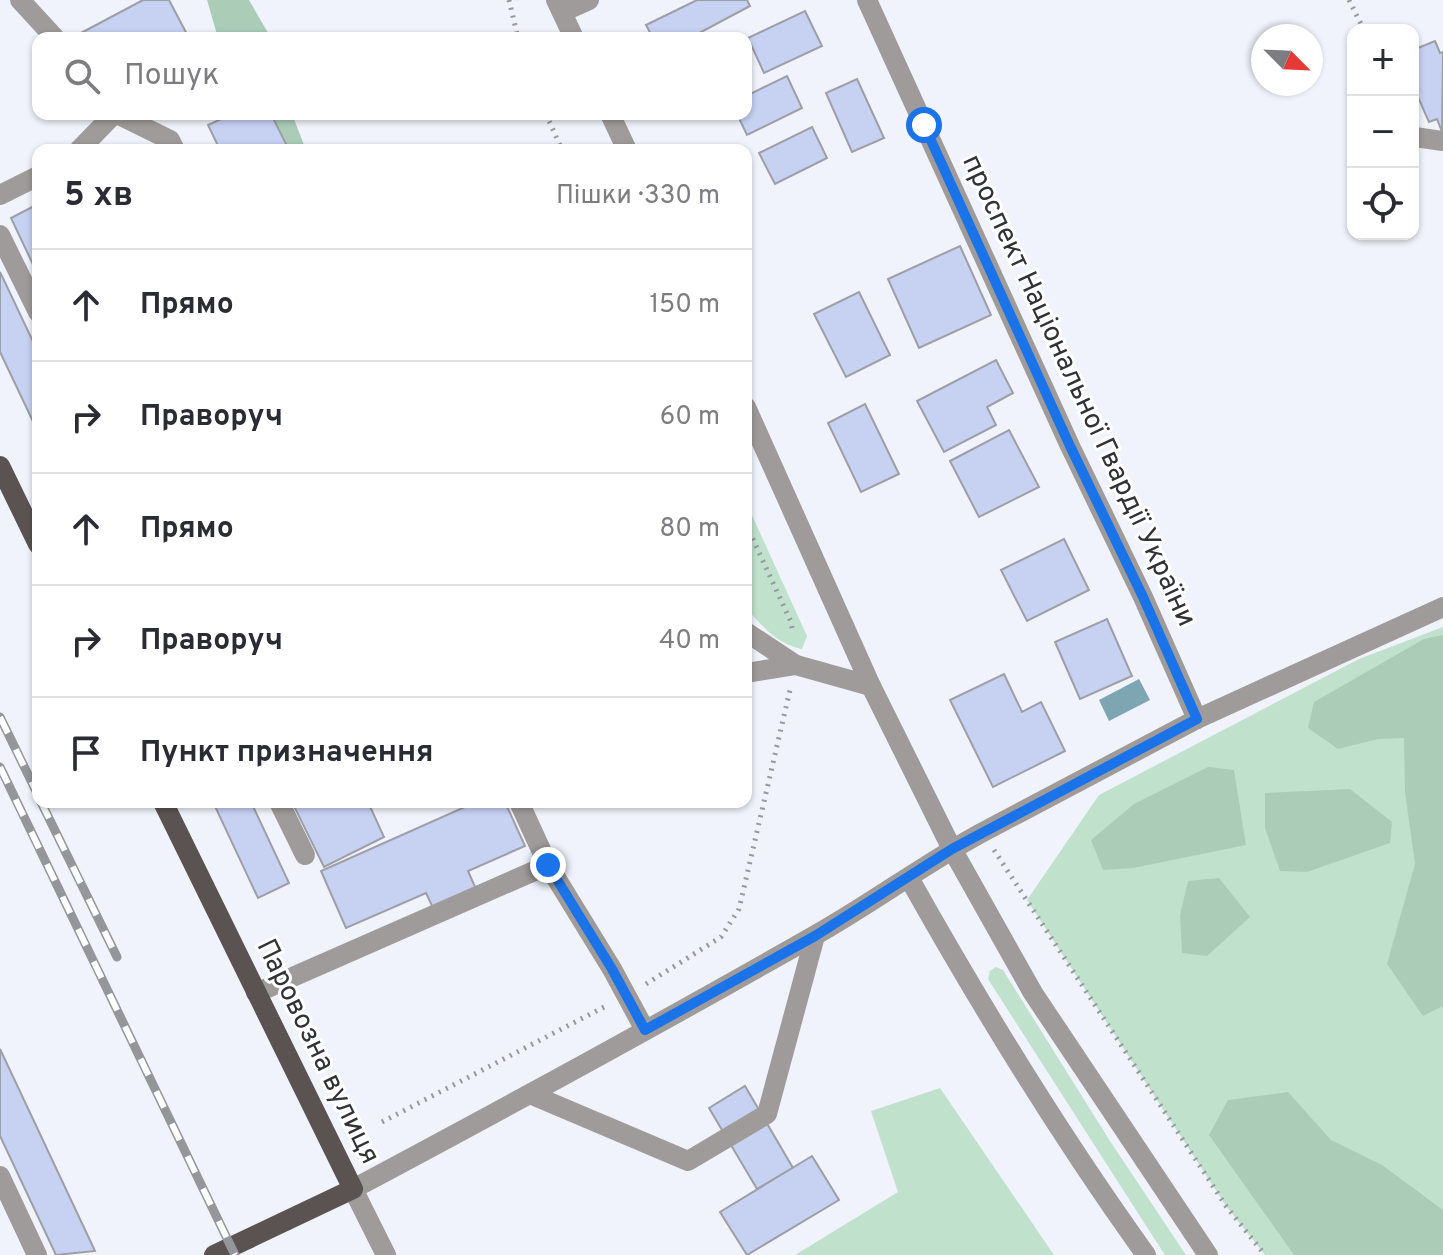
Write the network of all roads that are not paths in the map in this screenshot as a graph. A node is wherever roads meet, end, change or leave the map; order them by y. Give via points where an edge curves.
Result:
1 (20, 0) edge
2 (589, 0) edge
3 (867, 0) edge
4 (559, 6) edge
5 (49, 32) edge
6 (571, 32) edge
7 (109, 120) edge
8 (128, 120) edge
9 (613, 120) edge
10 (1419, 138) edge
11 (1443, 141) edge
12 (85, 144) edge
13 (172, 144) edge
14 (624, 144) edge
15 (32, 179) edge
16 (0, 195) edge
17 (0, 235) edge
18 (32, 300) edge
19 (752, 420) edge
20 (0, 466) edge
21 (32, 532) edge
22 (1443, 607) edge
23 (752, 636) edge
24 (796, 665) junction
25 (752, 672) edge
26 (871, 686) junction
27 (1197, 719) junction
28 (166, 808) edge
29 (282, 808) edge
30 (522, 808) edge
31 (952, 849) junction
32 (305, 855) dead end
33 (548, 865) junction
34 (909, 878) junction
35 (815, 936) junction
36 (256, 993) junction
37 (645, 1030) junction
38 (530, 1094) junction
39 (0, 1176) edge
40 (353, 1189) junction
41 (37, 1255) edge
42 (214, 1255) edge
43 (386, 1255) edge
44 (1146, 1255) edge
45 (1208, 1255) edge

1 - 5 street
2 - 4 street
3 - 27 street, проспект Національної Гвардії України
4 - 6 street
7 - 12 street
8 - 13 street
9 - 14 street
10 - 11 street
15 - 16 street
17 - 18 street
19 - 26 street
20 - 21 main road
22 - 27 street
23 - 24 street
24 - 25 street
24 - 26 street
26 - 31 street
27 - 31 street
28 - 36 main road, Паровозна вулиця
29 - 32 street
30 - 33 street
31 - 34 street
31 - 45 street via 1033,993
33 - 36 street
33 - 37 street
34 - 35 street
34 - 44 street via 989,1018
35 - 37 street
35 - 38 street via 767,1114 688,1161
36 - 40 main road, Паровозна вулиця
37 - 38 street
38 - 40 street
39 - 41 street
40 - 42 main road, Паровозна вулиця
40 - 43 street

